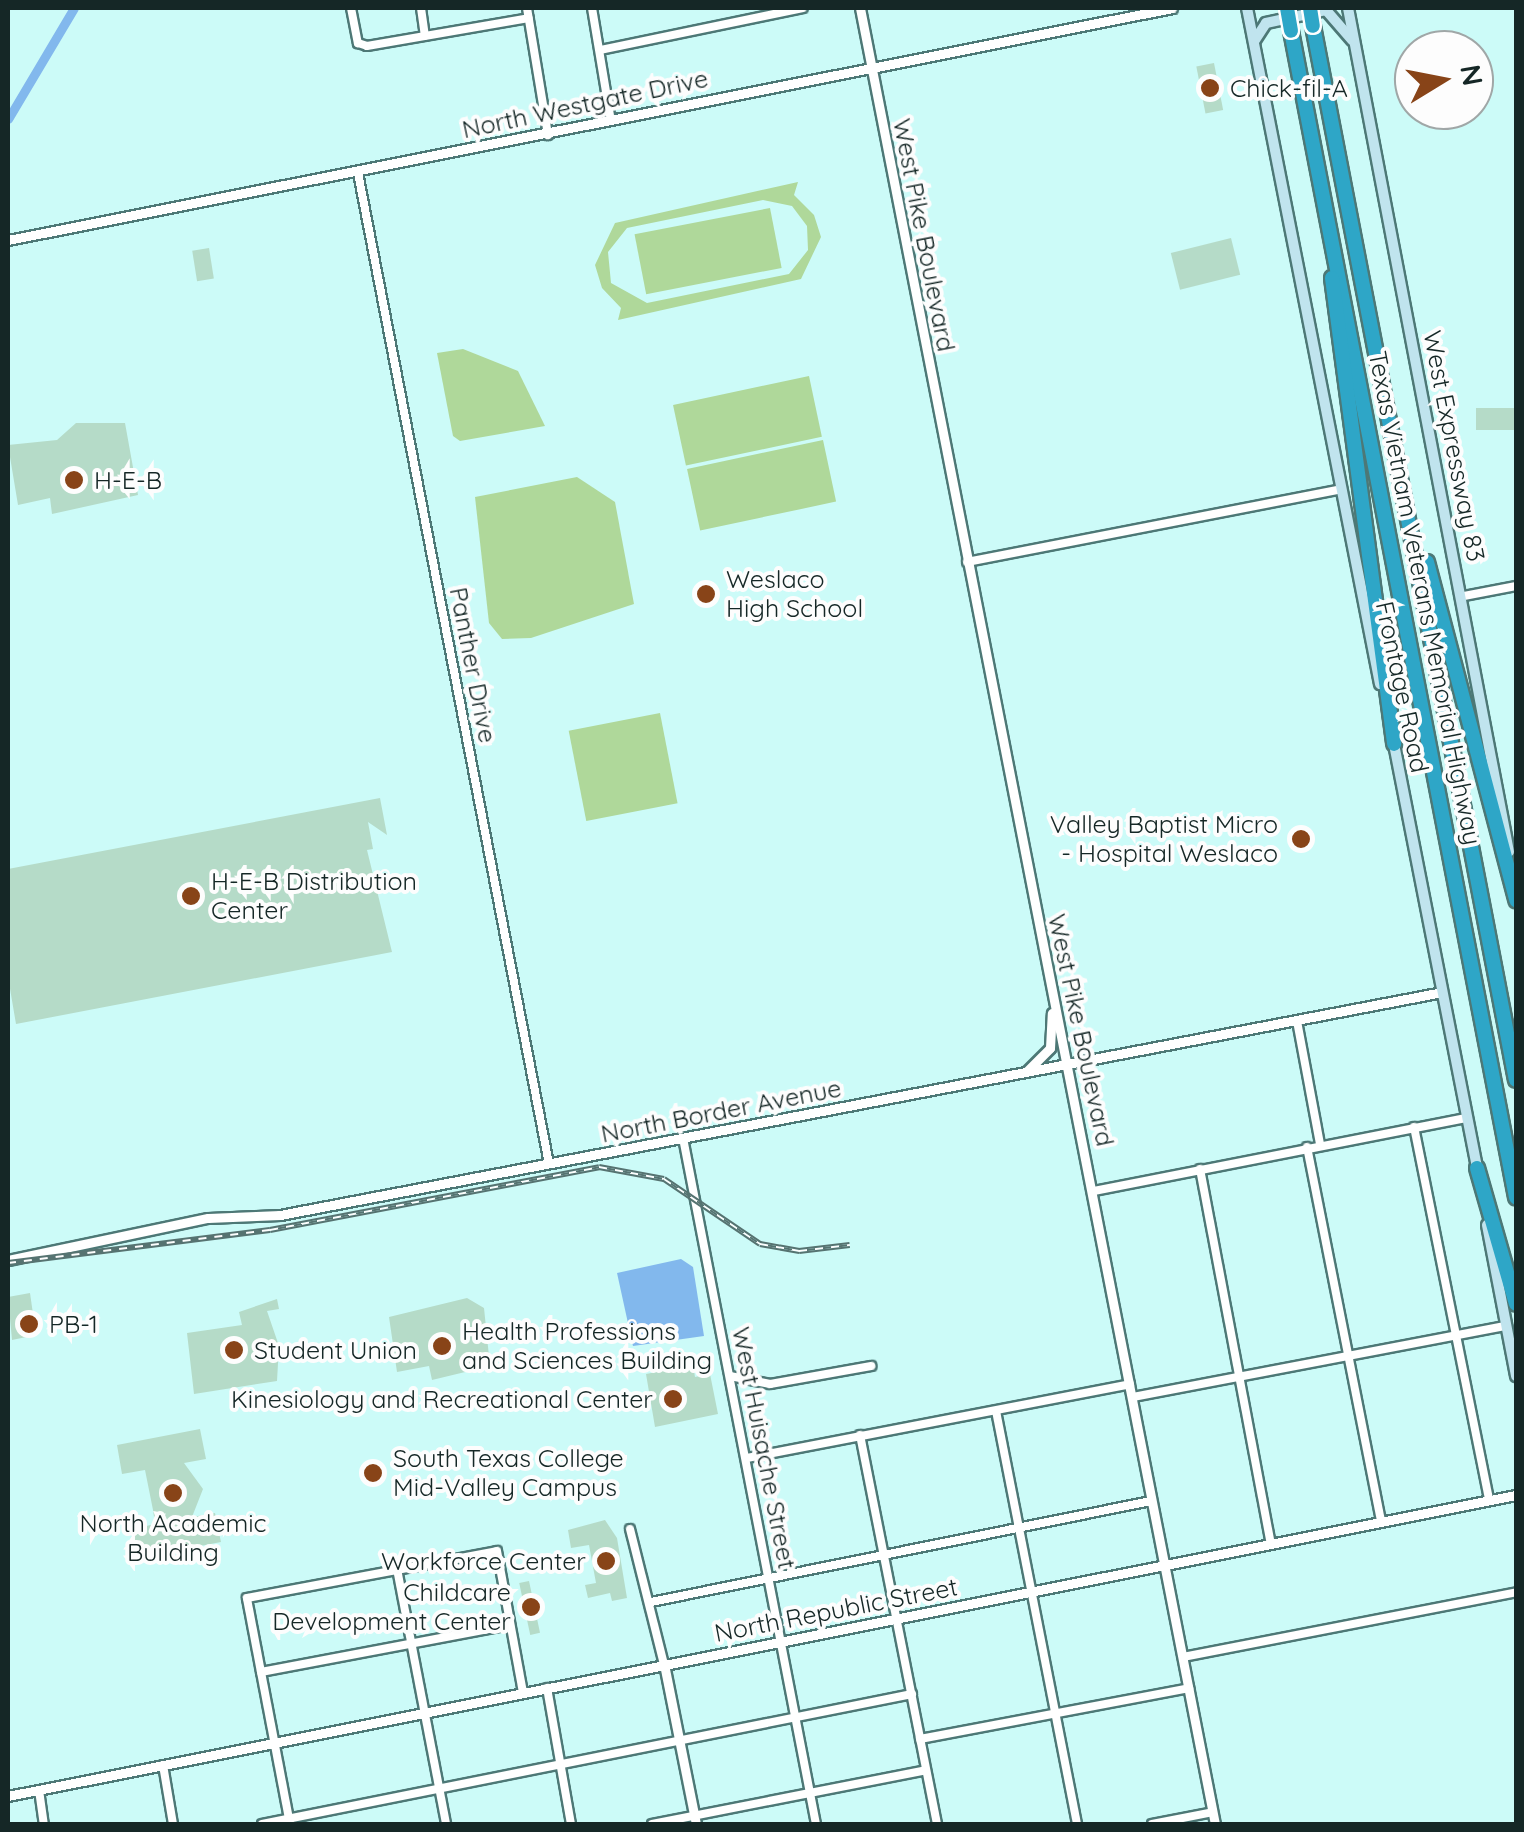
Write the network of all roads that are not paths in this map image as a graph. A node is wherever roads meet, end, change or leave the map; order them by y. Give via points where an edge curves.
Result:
1 (351, 8) edge
2 (420, 8) edge
3 (527, 8) edge
4 (592, 8) edge
5 (803, 8) edge
6 (860, 8) edge
7 (1172, 8) edge
8 (1247, 8) edge
9 (1287, 8) edge
10 (1310, 8) edge
11 (1348, 8) edge
12 (529, 18) junction
13 (426, 36) junction
14 (1355, 45) junction
15 (1255, 49) junction
16 (600, 50) junction
17 (871, 67) junction
18 (610, 116) junction
19 (548, 135) junction
20 (1313, 149) junction
21 (358, 173) junction
22 (8, 240) edge
23 (1398, 452) junction
24 (1341, 489) junction
25 (967, 562) junction
26 (1516, 586) edge
27 (1464, 596) junction
28 (1394, 744) junction
29 (1516, 896) edge
30 (1442, 992) junction
31 (1052, 998) junction
32 (1297, 1021) junction
33 (1068, 1064) junction
34 (1024, 1074) junction
35 (1516, 1080) edge
36 (1466, 1118) junction
37 (1414, 1127) junction
38 (683, 1138) junction
39 (1320, 1144) junction
40 (1307, 1147) junction
41 (549, 1164) junction
42 (1477, 1168) junction
43 (1200, 1169) junction
44 (1094, 1191) junction
45 (1516, 1198) edge
46 (8, 1260) edge
47 (1516, 1304) edge
48 (1506, 1326) junction
49 (1460, 1334) junction
50 (1347, 1354) junction
51 (871, 1366) dead end
52 (730, 1376) junction
53 (1240, 1376) junction
54 (1516, 1376) edge
55 (1130, 1384) junction
56 (1133, 1397) junction
57 (996, 1410) junction
58 (860, 1435) junction
59 (747, 1458) junction
60 (1516, 1495) edge
61 (1489, 1500) junction
62 (1151, 1501) junction
63 (1381, 1521) junction
64 (630, 1528) dead end
65 (1018, 1529) junction
66 (1271, 1544) junction
67 (886, 1553) junction
68 (1164, 1566) junction
69 (396, 1569) junction
70 (768, 1576) junction
71 (1516, 1592) edge
72 (1031, 1593) junction
73 (651, 1602) junction
74 (896, 1619) junction
75 (510, 1625) junction
76 (780, 1641) junction
77 (410, 1642) junction
78 (1183, 1657) junction
79 (664, 1664) junction
80 (261, 1672) junction
81 (547, 1688) junction
82 (1189, 1688) junction
83 (522, 1693) junction
84 (912, 1694) junction
85 (1055, 1714) junction
86 (424, 1715) junction
87 (794, 1718) junction
88 (920, 1739) junction
89 (679, 1742) junction
90 (274, 1743) junction
91 (163, 1765) junction
92 (560, 1767) junction
93 (926, 1770) junction
94 (39, 1790) junction
95 (438, 1791) junction
96 (809, 1793) junction
97 (8, 1796) edge
98 (1213, 1812) junction
99 (695, 1820) edge
100 (290, 1822) edge
101 (44, 1824) edge
102 (173, 1824) edge
103 (262, 1824) edge
104 (446, 1824) edge
105 (571, 1824) edge
106 (652, 1824) edge
107 (816, 1824) edge
108 (937, 1824) edge
109 (1076, 1824) edge
110 (1152, 1824) edge
111 (1214, 1824) edge

1 - 13 street via 358,43
2 - 13 street
3 - 12 street
4 - 16 street
5 - 16 street
6 - 17 street, West Pike Boulevard
7 - 17 street, North Westgate Drive
8 - 15 main road, Frontage Road
9 - 20 highway, Texas Vietnam Veterans Memorial Highway, bridge
10 - 23 highway, Texas Vietnam Veterans Memorial Highway, bridge
11 - 14 main road, West Expressway 83
12 - 13 street
12 - 19 street
14 - 15 main road via 1338,17 1318,10 1266,23
14 - 27 main road, West Expressway 83
15 - 24 main road, Frontage Road
16 - 18 street
17 - 18 street, North Westgate Drive
17 - 25 street, West Pike Boulevard
18 - 19 street, North Westgate Drive
19 - 21 street, North Westgate Drive
20 - 28 highway
20 - 45 highway, Texas Vietnam Veterans Memorial Highway
21 - 22 street, North Westgate Drive
21 - 41 street, Panther Drive
23 - 29 highway
23 - 35 highway, Texas Vietnam Veterans Memorial Highway
24 - 25 street
24 - 28 main road, Frontage Road
25 - 31 street, West Pike Boulevard
26 - 27 street
27 - 29 main road, West Expressway 83
28 - 30 main road, Frontage Road
30 - 32 street, North Border Avenue
30 - 36 main road, Frontage Road
31 - 33 street, West Pike Boulevard
31 - 34 street via 1050,1048
32 - 33 street, North Border Avenue
32 - 39 street
33 - 34 street, North Border Avenue
33 - 44 street, West Pike Boulevard
34 - 38 street, North Border Avenue
36 - 37 street
36 - 42 main road, Frontage Road
37 - 39 street
37 - 49 street
38 - 41 street, North Border Avenue
38 - 52 street, West Huisache Street
39 - 40 street
40 - 43 street
40 - 50 street
41 - 46 street, North Border Avenue via 280,1216 208,1218
42 - 47 highway
42 - 48 main road, Frontage Road
43 - 44 street
43 - 53 street
44 - 55 street, West Pike Boulevard
48 - 49 street
48 - 54 main road, Frontage Road
49 - 50 street
49 - 61 street
50 - 53 street
50 - 63 street
51 - 52 street via 770,1384
52 - 59 street, West Huisache Street
53 - 56 street
53 - 66 street
55 - 56 street, West Pike Boulevard
55 - 57 street
56 - 62 street, West Pike Boulevard
57 - 58 street
57 - 65 street
58 - 59 street
58 - 67 street
59 - 70 street, West Huisache Street
60 - 61 street, North Republic Street
61 - 63 street, North Republic Street
62 - 65 street
62 - 68 street, West Pike Boulevard
63 - 66 street, North Republic Street
64 - 73 street
65 - 67 street
65 - 72 street
66 - 68 street, North Republic Street
67 - 70 street
67 - 74 street
68 - 72 street, North Republic Street
68 - 78 street, West Pike Boulevard
69 - 75 street via 497,1551
69 - 77 street
69 - 80 street via 246,1598
70 - 73 street
70 - 76 street, West Huisache Street
71 - 78 street
72 - 74 street, North Republic Street
72 - 85 street
73 - 79 street
74 - 76 street, North Republic Street
74 - 84 street
75 - 77 street
75 - 83 street
76 - 79 street, North Republic Street
76 - 87 street, West Huisache Street
77 - 80 street
77 - 86 street
78 - 82 street, West Pike Boulevard
79 - 81 street, North Republic Street
79 - 89 street
80 - 90 street
81 - 83 street, North Republic Street
81 - 92 street
82 - 85 street
82 - 98 street, West Pike Boulevard
83 - 86 street, North Republic Street
84 - 87 street
84 - 88 street
85 - 88 street
85 - 109 street
86 - 90 street, North Republic Street
86 - 95 street
87 - 89 street
87 - 96 street, West Huisache Street
88 - 93 street
89 - 92 street
89 - 99 street
90 - 91 street, North Republic Street
90 - 100 street
91 - 94 street, North Republic Street
91 - 102 street
92 - 95 street
92 - 105 street
93 - 96 street
93 - 108 street
94 - 97 street, North Republic Street
94 - 101 street
95 - 100 street
95 - 104 street
96 - 99 street
96 - 107 street, West Huisache Street
98 - 110 street
98 - 111 street, West Pike Boulevard
99 - 106 street
100 - 103 street

